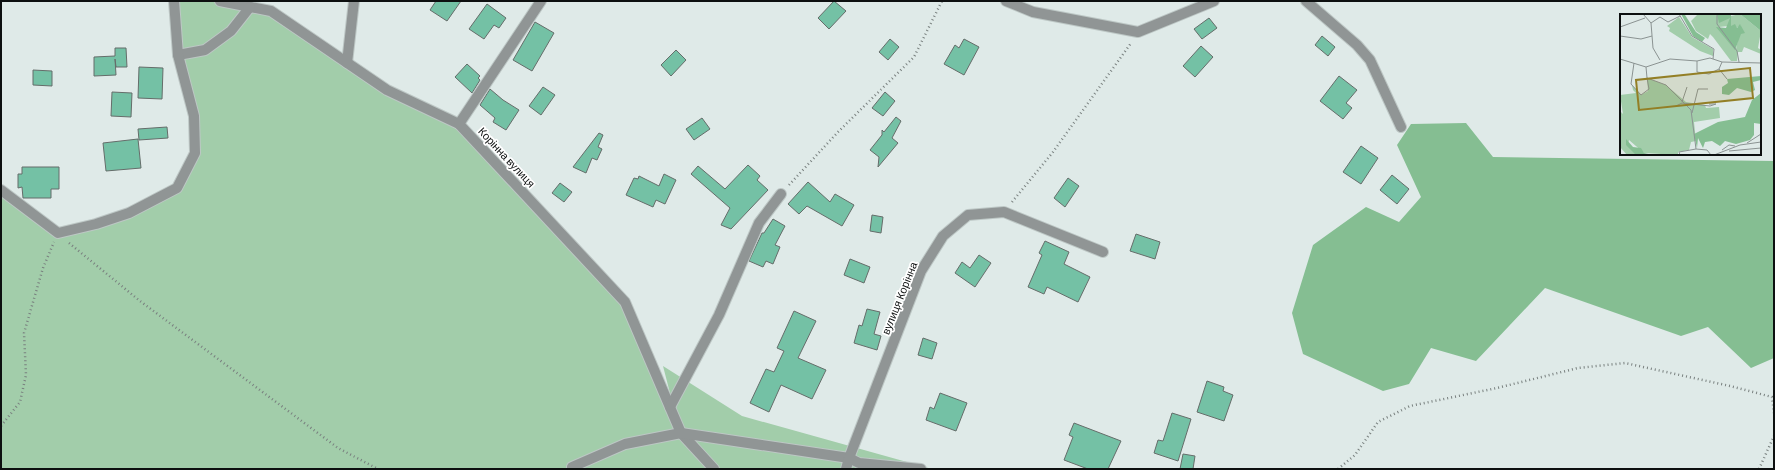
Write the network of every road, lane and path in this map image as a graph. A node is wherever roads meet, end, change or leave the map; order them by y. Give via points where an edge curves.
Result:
1 (174, 1) edge
2 (220, 1) edge
3 (354, 1) edge
4 (541, 1) edge
5 (942, 1) edge
6 (1006, 1) edge
7 (1214, 1) edge
8 (1306, 1) edge
9 (250, 7) junction
10 (1138, 32) junction
11 (178, 55) junction
12 (348, 63) junction
13 (459, 124) junction
14 (1401, 127) dead end
15 (1, 190) edge
16 (781, 194) joint
17 (1004, 212) junction
18 (58, 233) junction
19 (1103, 252) dead end
20 (1773, 396) edge
21 (670, 407) junction
22 (1774, 413) edge
23 (1, 426) edge
24 (681, 433) junction
25 (1774, 436) edge
26 (849, 458) junction
27 (572, 467) dead end
28 (378, 469) edge
29 (714, 469) edge
30 (846, 469) edge
31 (921, 469) edge
32 (1338, 469) edge
33 (1759, 469) edge

1 - 11 street
2 - 9 street, Корінна вулиця
3 - 12 street
4 - 13 street
5 - 16 path via 914,57 838,132
6 - 10 street via 1033,12
7 - 10 street
8 - 14 street via 1358,45 1370,60
9 - 11 street via 231,31 205,50
9 - 12 street, Корінна вулиця via 271,11
10 - 17 path via 1053,152
11 - 18 street via 194,116 195,153 177,188 129,213
12 - 13 street, Корінна вулиця via 387,90
13 - 21 street, Корінна вулиця via 625,302
15 - 18 street
16 - 21 street via 759,223 719,315
17 - 19 street, вулиця Корінна
17 - 26 street, вулиця Корінна via 968,215 943,236 921,271
18 - 23 path via 43,268 24,333 26,375 20,402
18 - 28 path via 140,301 338,448
20 - 22 path
20 - 32 path via 1625,363 1578,368 1410,406 1378,422 1355,455
21 - 24 street, Корінна вулиця
24 - 26 street
24 - 27 street via 625,444
24 - 29 street, Корінна вулиця
25 - 33 path
26 - 30 street, вулиця Корінна
26 - 31 street via 859,463

